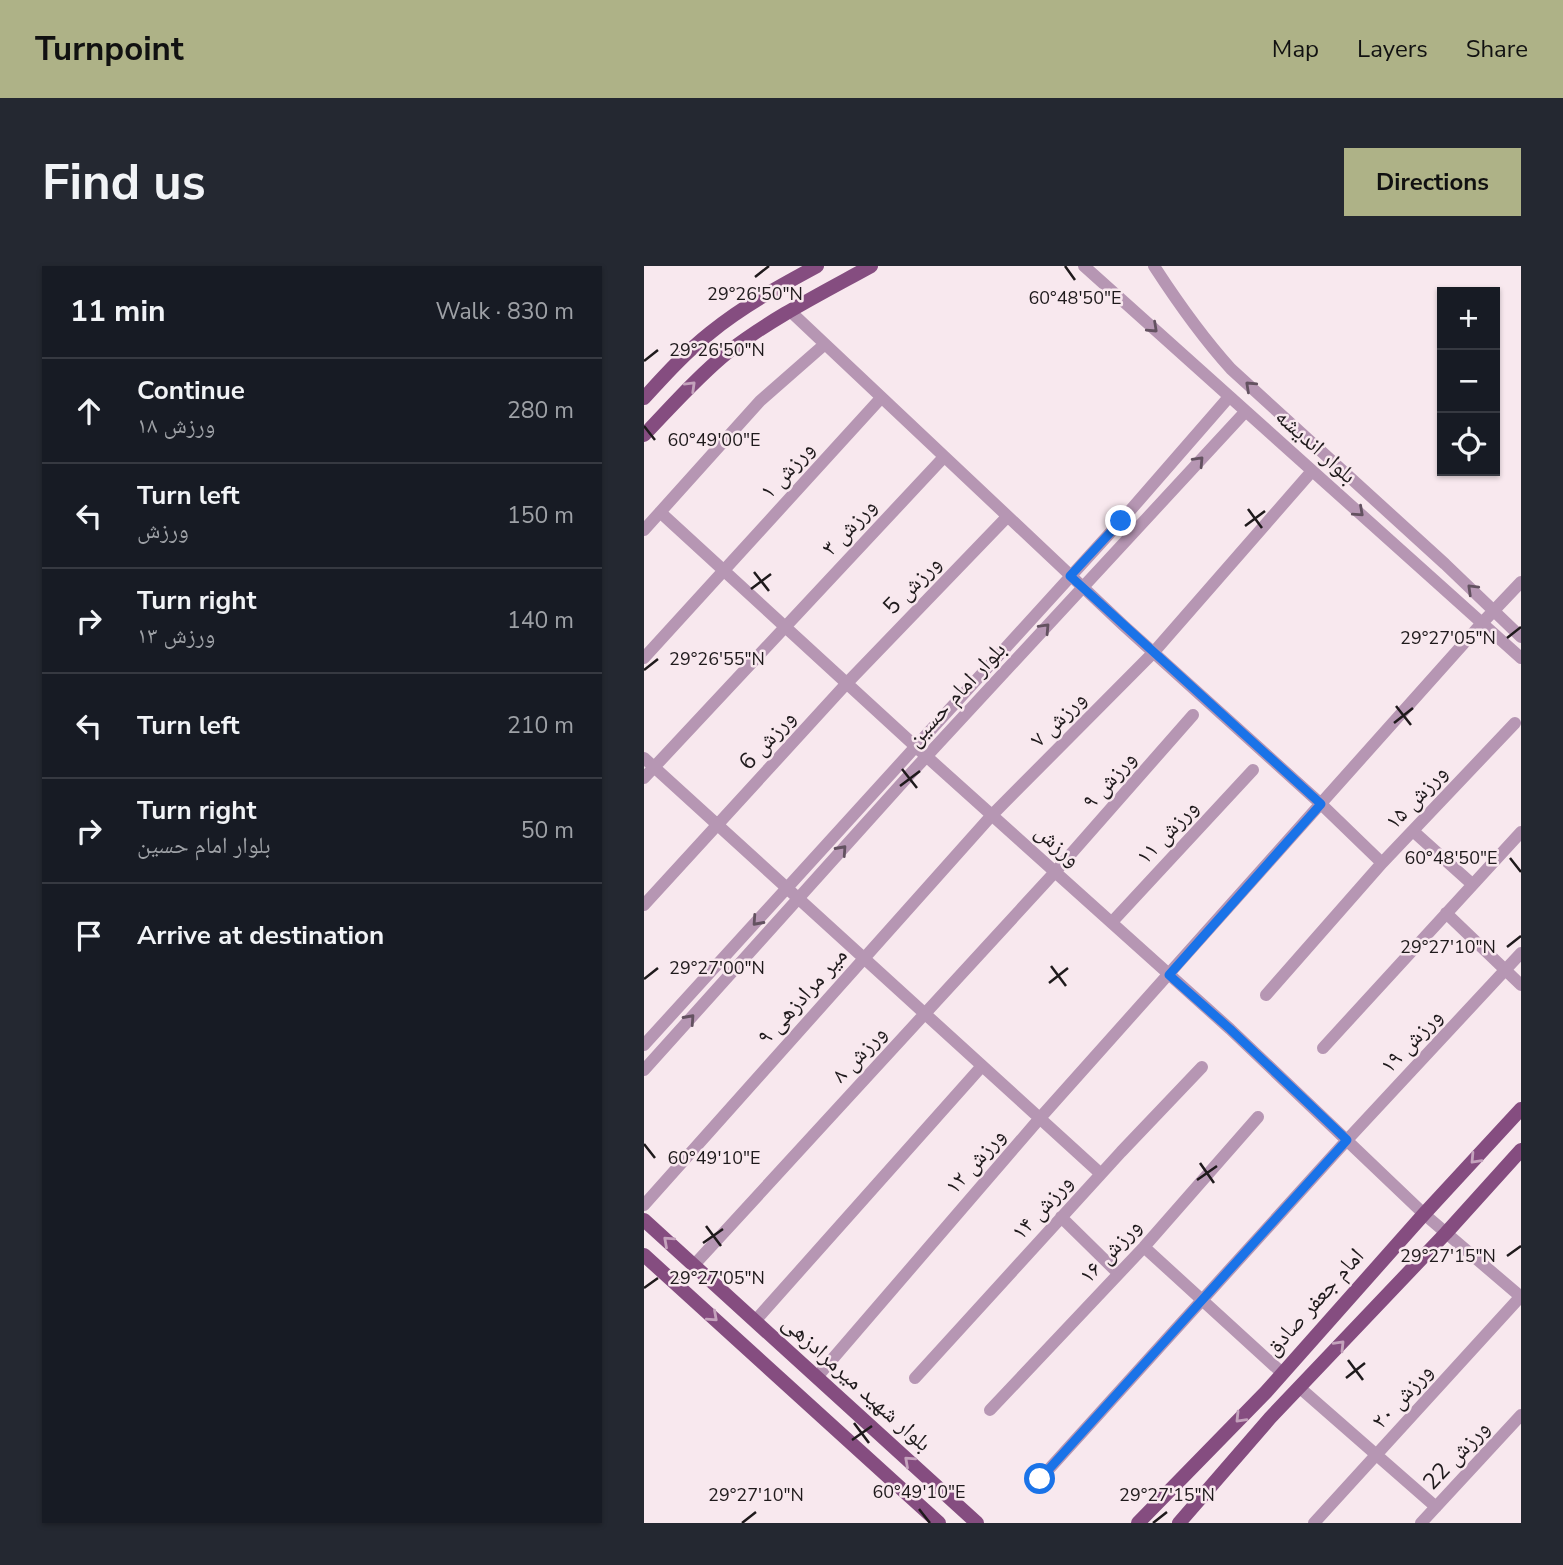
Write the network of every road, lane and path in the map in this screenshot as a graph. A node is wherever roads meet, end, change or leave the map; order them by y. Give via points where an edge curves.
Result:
1 (817, 266) edge
2 (871, 266) edge
3 (1084, 266) edge
4 (1154, 266) edge
5 (790, 311) junction
6 (825, 344) junction
7 (1229, 397) junction
8 (644, 398) edge
9 (881, 398) junction
10 (1245, 412) junction
11 (644, 435) edge
12 (944, 457) junction
13 (1312, 471) junction
14 (660, 512) junction
15 (1007, 517) junction
16 (644, 530) edge
17 (724, 570) junction
18 (1070, 576) junction
19 (1521, 582) edge
20 (1082, 587) junction
21 (1494, 610) junction
22 (1482, 622) junction
23 (786, 626) junction
24 (1521, 637) edge
25 (1153, 653) junction
26 (644, 658) edge
27 (1521, 658) edge
28 (847, 683) junction
29 (1194, 715) dead end
30 (1515, 723) dead end
31 (915, 746) junction
32 (926, 756) junction
33 (649, 763) edge
34 (1253, 770) dead end
35 (644, 778) edge
36 (1321, 804) junction
37 (992, 815) junction
38 (717, 825) junction
39 (1413, 831) junction
40 (1521, 832) edge
41 (1382, 863) junction
42 (1055, 872) junction
43 (1472, 884) junction
44 (787, 888) junction
45 (798, 898) junction
46 (644, 905) edge
47 (1446, 914) junction
48 (1112, 922) junction
49 (1521, 953) edge
50 (864, 958) junction
51 (1506, 970) junction
52 (1169, 975) junction
53 (1521, 985) edge
54 (1266, 995) dead end
55 (925, 1014) junction
56 (644, 1045) edge
57 (1323, 1048) dead end
58 (982, 1066) junction
59 (1202, 1067) dead end
60 (644, 1070) edge
61 (1521, 1109) edge
62 (1258, 1117) dead end
63 (1040, 1118) junction
64 (1347, 1140) junction
65 (1521, 1150) edge
66 (1101, 1174) junction
67 (644, 1205) edge
68 (1424, 1214) junction
69 (1061, 1217) junction
70 (644, 1220) edge
71 (1446, 1233) junction
72 (1144, 1247) junction
73 (644, 1255) edge
74 (694, 1265) junction
75 (1118, 1273) junction
76 (1521, 1297) edge
77 (1204, 1300) junction
78 (755, 1321) junction
79 (1313, 1338) junction
80 (1319, 1367) junction
81 (1281, 1372) junction
82 (817, 1377) junction
83 (915, 1378) dead end
84 (1300, 1388) junction
85 (1266, 1392) junction
86 (990, 1410) dead end
87 (1521, 1415) edge
88 (1270, 1418) junction
89 (1377, 1454) junction
90 (1040, 1479) dead end
91 (1436, 1507) junction
92 (939, 1523) edge
93 (977, 1523) edge
94 (1138, 1523) edge
95 (1179, 1523) edge
96 (1314, 1523) edge
97 (1421, 1523) edge

1 - 8 main road via 711,332
2 - 5 main road
3 -> 7 street, بلوار اندیشه
21 -> 4 street, بلوار اندیشه via 1231,369 1186,315
5 - 6 street
11 -> 5 main road via 720,360
6 - 9 street
6 - 14 street via 760,401
7 - 10 street, بلوار اندیشه
7 - 18 street, بلوار امام حسین
9 - 12 street
9 - 17 street, ورزش ۱
10 - 13 street, بلوار اندیشه
20 -> 10 street, بلوار امام حسین
12 - 15 street
12 - 23 street, ورزش ۳
13 -> 22 street, بلوار اندیشه
13 - 25 street, ورزش ۷
14 - 16 street
14 - 17 street, ورزش
15 - 18 street
15 - 28 street, ورزش 5
17 - 23 street, ورزش
17 - 26 street, ورزش ۱
18 - 20 street
18 - 31 street, بلوار امام حسین
19 - 21 street, ورزش ۱۲
20 - 25 street
32 -> 20 street, بلوار امام حسین
21 - 22 street, ورزش ۱۲
21 - 24 street, بلوار اندیشه
22 - 27 street, بلوار اندیشه
22 - 36 street, ورزش ۱۲
23 - 28 street, ورزش
23 - 33 street, ورزش ۳
25 - 36 street
25 - 37 street, ورزش ۷
28 - 31 street, ورزش
28 - 38 street, ورزش 6
29 - 42 street, ورزش ۹
30 - 39 street, ورزش ۱۵
31 - 32 street, ورزش
31 - 44 street, بلوار امام حسین
32 - 37 street, ورزش
45 -> 32 street, بلوار امام حسین
33 - 35 street, ورزش ۳
33 - 38 street
34 - 48 street, ورزش ۱۱
36 - 41 street
36 - 52 street, ورزش ۱۲
37 - 42 street, ورزش
37 - 50 street, میر مرادزهی ۹
38 - 44 street
38 - 46 street, ورزش 6
39 - 41 street, ورزش ۱۵
39 - 43 street
40 - 43 street
41 - 54 street, ورزش ۱۵
42 - 48 street, ورزش
42 - 55 street, ورزش ۸
43 - 47 street
44 - 45 street
44 -> 56 street, بلوار امام حسین
45 - 50 street
60 -> 45 street, بلوار امام حسین
47 - 51 street
47 - 57 street
48 - 52 street, ورزش
49 - 51 street, ورزش ۱۹
50 - 55 street
50 - 67 street, میر مرادزهی ۹
51 - 53 street
51 - 64 street, ورزش ۱۹
52 - 63 street, ورزش ۱۲
52 - 64 street, ورزش
55 - 58 street
55 - 74 street, ورزش ۸
58 - 63 street
58 - 78 street
59 - 66 street, ورزش ۱۴
61 -> 68 main road, امام جعفر صادق
62 - 72 street, ورزش ۱۶
63 - 66 street
63 - 82 street, ورزش ۱۲
64 - 68 street, ورزش
64 - 77 street, ورزش ۱۹
65 - 71 main road, امام جعفر صادق
66 - 69 street, ورزش ۱۴
68 - 71 street, ورزش
68 - 79 main road, امام جعفر صادق
69 - 75 street
69 - 83 street, ورزش ۱۴
74 -> 70 main road, بلوار شهید میرمرادزهی
71 - 76 street
80 -> 71 main road, امام جعفر صادق
72 - 75 street, ورزش ۱۶
72 - 77 street
73 -> 92 main road
74 - 78 main road, بلوار شهید میرمرادزهی
75 - 86 street, ورزش ۱۶
76 - 89 street, ورزش ۲۰
77 - 81 street
77 - 90 street, ورزش ۱۹
78 - 82 main road, بلوار شهید میرمرادزهی
79 - 80 main road via 1299,1367 1305,1373
79 - 81 main road, امام جعفر صادق
80 - 84 main road, امام جعفر صادق
81 - 85 main road, امام جعفر صادق
93 -> 82 main road, بلوار شهید میرمرادزهی
84 - 88 main road, امام جعفر صادق
84 - 89 street
85 - 88 main road via 1277,1385 1282,1391
85 -> 94 main road, امام جعفر صادق
87 - 91 street, ورزش 22
88 - 95 main road, امام جعفر صادق
89 - 91 street
89 - 96 street, ورزش ۲۰
91 - 97 street, ورزش 22

